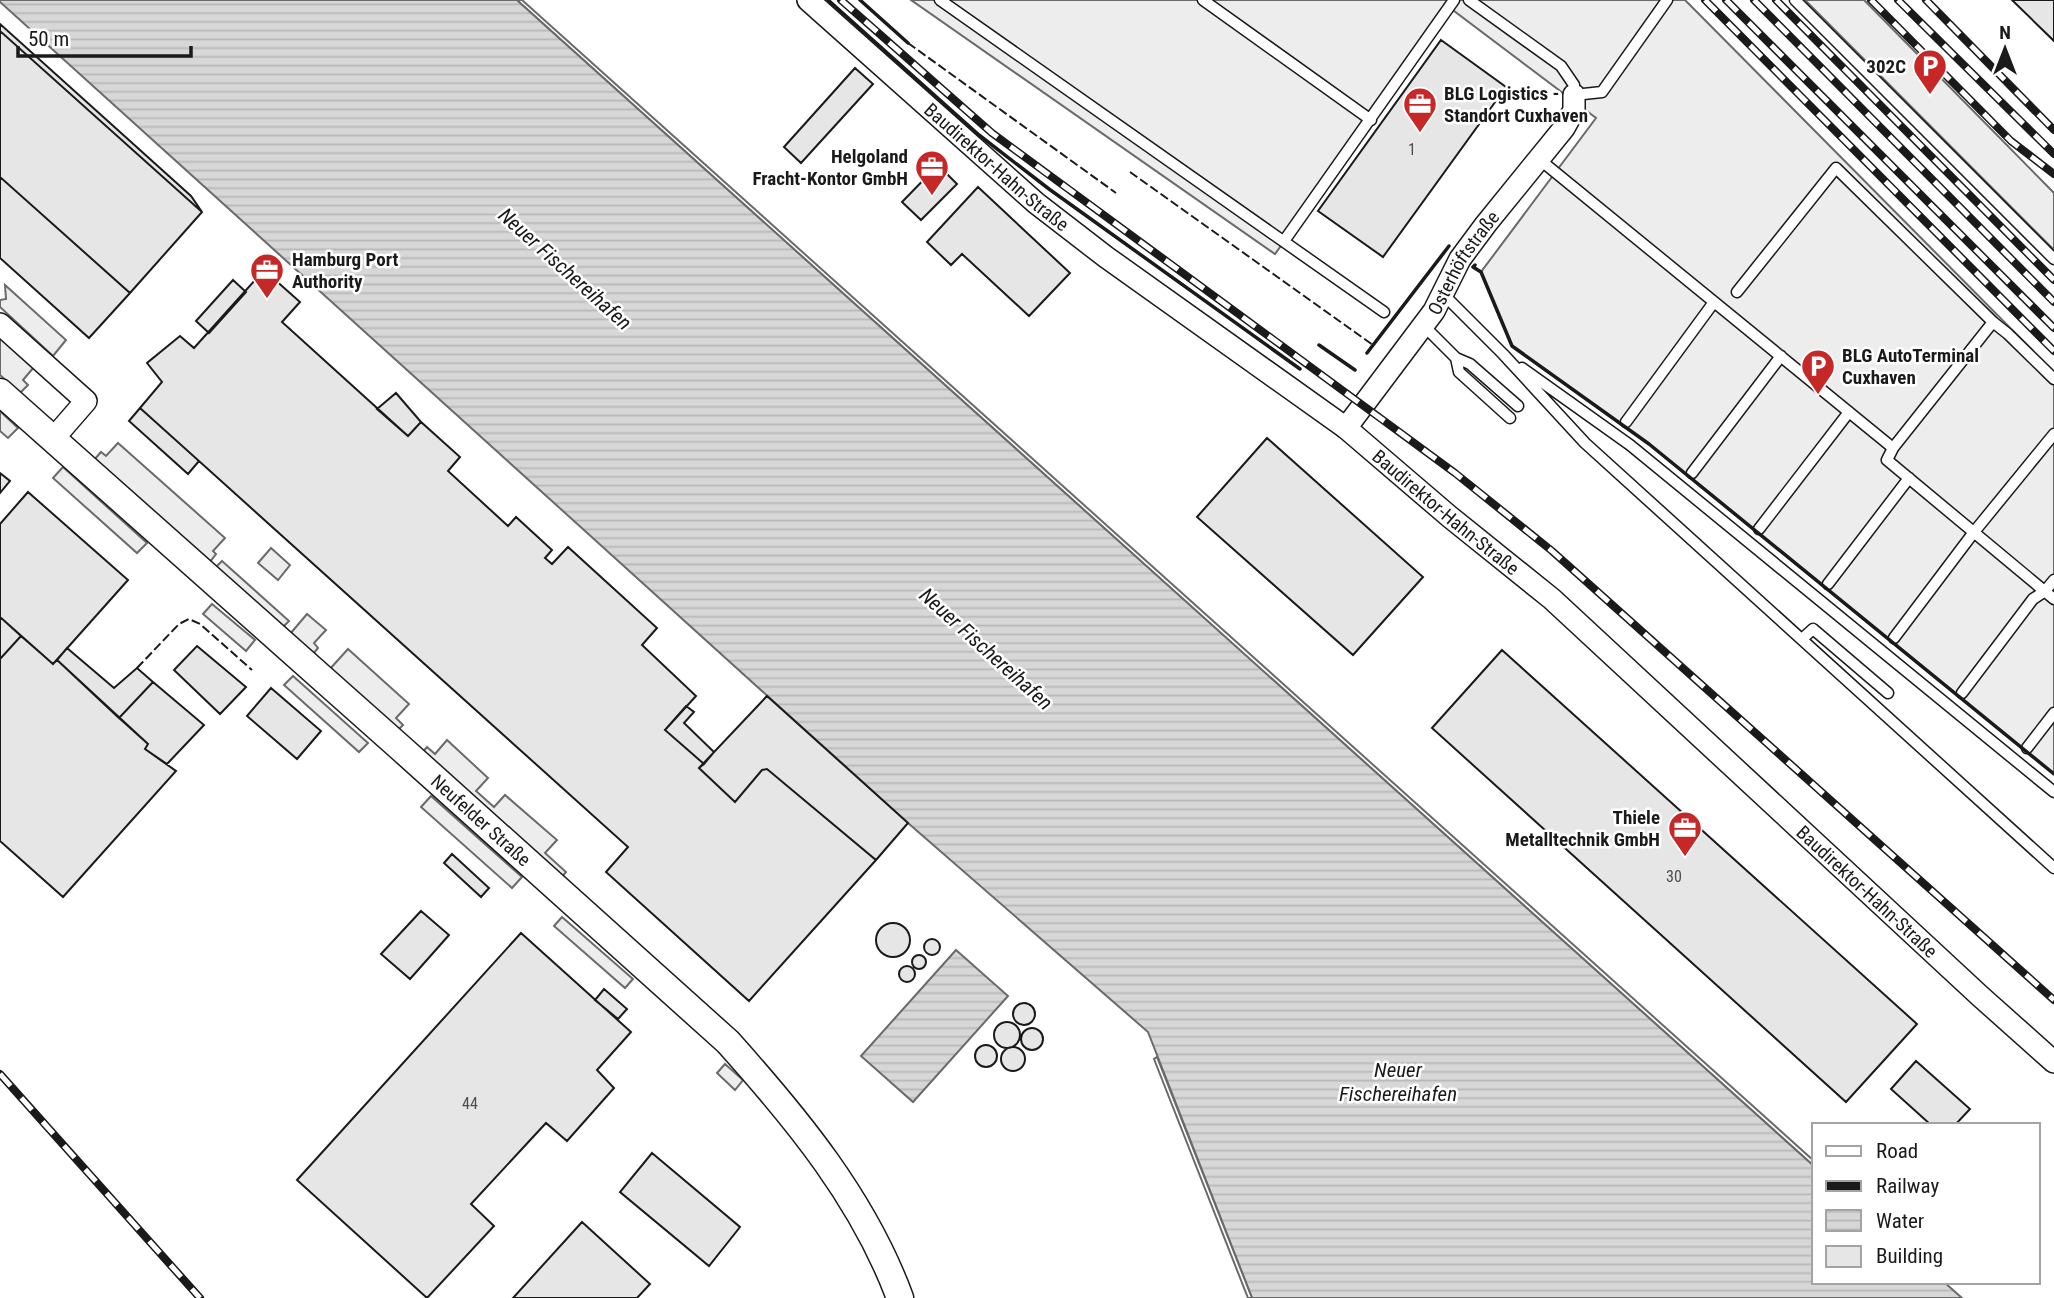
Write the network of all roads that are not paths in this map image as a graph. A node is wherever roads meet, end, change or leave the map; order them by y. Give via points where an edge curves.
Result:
1 (808, 0) edge
2 (940, 0) edge
3 (1203, 0) edge
4 (1454, 0) edge
5 (1469, 0) edge
6 (1667, 0) edge
7 (1795, 0) edge
8 (1574, 95) junction
9 (1371, 120) junction
10 (1539, 159) junction
11 (1284, 240) junction
12 (2054, 259) edge
13 (1737, 292) dead end
14 (1443, 294) junction
15 (1714, 302) junction
16 (1384, 312) dead end
17 (1993, 322) junction
18 (0, 324) edge
19 (1423, 325) junction
20 (1503, 354) junction
21 (1781, 356) junction
22 (1456, 358) junction
23 (2054, 379) edge
24 (0, 392) edge
25 (1518, 406) dead end
26 (1849, 412) junction
27 (1510, 418) dead end
28 (1626, 422) dead end
29 (1346, 428) junction
30 (2054, 434) edge
31 (53, 439) junction
32 (1893, 448) junction
33 (1692, 473) dead end
34 (1909, 478) junction
35 (1759, 529) dead end
36 (1974, 532) junction
37 (2054, 580) edge
38 (1828, 584) dead end
39 (2049, 595) edge
40 (1894, 638) dead end
41 (1802, 639) junction
42 (1888, 693) dead end
43 (1962, 693) dead end
44 (2054, 713) edge
45 (2027, 748) dead end
46 (2054, 792) edge
47 (2054, 868) edge
48 (2054, 1062) edge
49 (900, 1298) edge

1 - 29 street, Baudirektor-Hahn-Straße via 1037,203
2 - 11 lane
3 - 9 lane
4 - 9 lane
5 - 8 lane via 1561,66 1574,85
6 - 8 lane via 1602,92
7 - 12 lane
8 - 10 street, Osterhöftstraße via 1574,110
9 - 11 lane
10 - 14 street, Osterhöftstraße via 1461,260
10 - 15 lane
11 - 16 lane
13 - 17 lane via 1836,168
14 - 19 street, Osterhöftstraße
14 - 20 lane
15 - 21 lane
15 - 28 lane
17 - 23 lane
17 - 32 lane
18 - 31 street via 86,401
19 - 22 lane
19 - 29 street, Osterhöftstraße
20 - 41 lane via 1585,443
20 - 46 lane via 1630,445
21 - 26 lane
21 - 33 lane
22 - 25 lane via 1470,364
22 - 27 lane via 1459,372
24 - 31 street, Neufelder Straße
26 - 32 lane
26 - 35 lane
29 - 48 street, Baudirektor-Hahn-Straße via 1552,599
30 - 36 lane
31 - 49 street, Neufelder Straße via 728,1042 790,1114 858,1208
32 - 34 lane via 1887,460
34 - 36 lane
34 - 38 lane
36 - 39 lane
36 - 40 lane
37 - 39 lane
39 - 43 lane via 2033,598
41 - 42 lane via 1813,629
41 - 47 lane
44 - 45 lane

